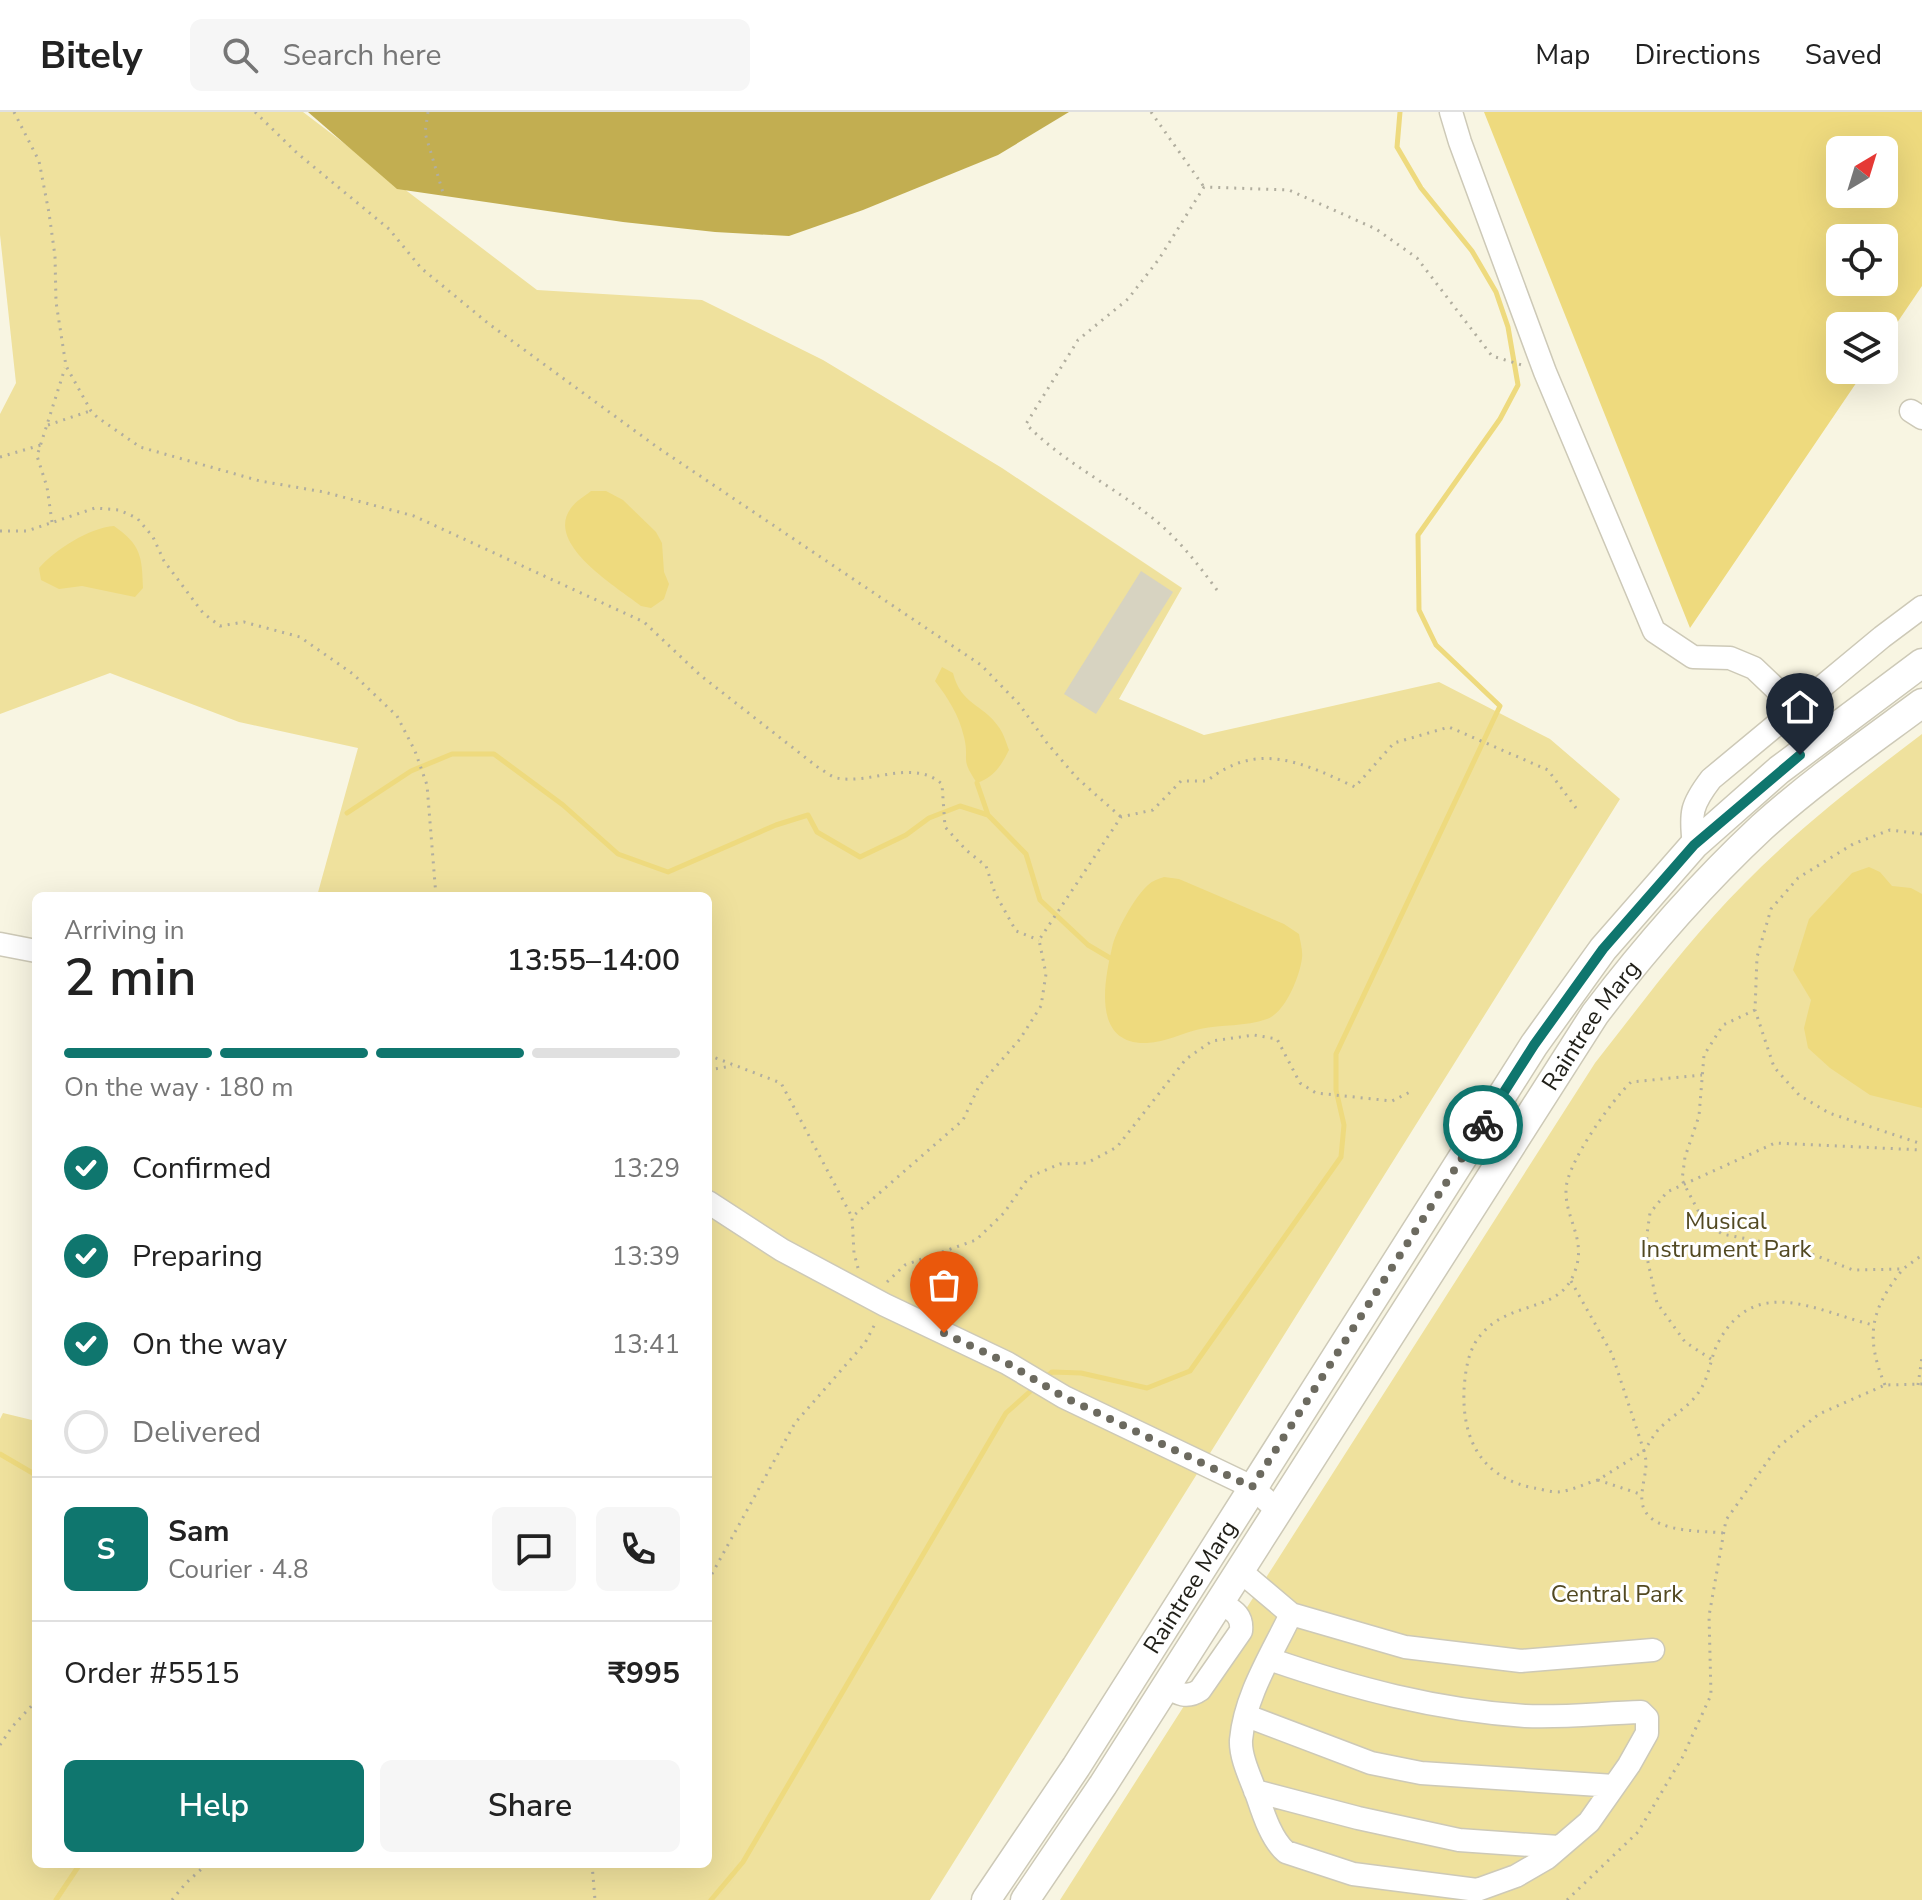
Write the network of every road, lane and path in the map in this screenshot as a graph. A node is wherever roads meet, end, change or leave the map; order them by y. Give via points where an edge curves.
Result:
1 (14, 112) edge
2 (255, 112) edge
3 (428, 112) edge
4 (1151, 112) edge
5 (1451, 112) edge
6 (1204, 187) junction
7 (444, 196) dead end
8 (66, 366) junction
9 (1545, 372) junction
10 (91, 411) junction
11 (48, 425) junction
12 (41, 445) junction
13 (0, 457) edge
14 (52, 522) junction
15 (0, 531) edge
16 (1217, 590) dead end
17 (1922, 607) edge
18 (1922, 663) edge
19 (1922, 703) edge
20 (1796, 708) junction
21 (1576, 808) dead end
22 (1121, 817) junction
23 (1922, 834) edge
24 (1694, 845) junction
25 (436, 892) edge
26 (1039, 940) junction
27 (0, 944) edge
28 (32, 950) edge
29 (1755, 1010) junction
30 (712, 1056) edge
31 (736, 1065) junction
32 (712, 1069) edge
33 (1702, 1075) junction
34 (1410, 1092) dead end
35 (1922, 1144) edge
36 (1922, 1150) edge
37 (1684, 1184) junction
38 (712, 1205) edge
39 (852, 1217) junction
40 (1922, 1255) edge
41 (1903, 1269) junction
42 (1571, 1281) junction
43 (864, 1294) junction
44 (885, 1305) junction
45 (1873, 1325) junction
46 (1922, 1357) edge
47 (1711, 1359) junction
48 (1920, 1384) edge
49 (1885, 1385) junction
50 (1644, 1451) junction
51 (1598, 1480) junction
52 (1252, 1487) junction
53 (1642, 1495) junction
54 (1277, 1510) junction
55 (1724, 1533) junction
56 (1239, 1570) junction
57 (712, 1574) edge
58 (1291, 1614) junction
59 (1653, 1650) dead end
60 (1269, 1659) junction
61 (32, 1705) edge
62 (1247, 1716) junction
63 (0, 1745) edge
64 (1614, 1786) junction
65 (1255, 1791) junction
66 (1559, 1847) junction
67 (203, 1868) edge
68 (592, 1868) edge
69 (172, 1900) edge
70 (595, 1900) edge
71 (986, 1900) edge
72 (1025, 1900) edge
73 (1567, 1900) edge

1 - 8 path via 39,161
2 - 22 path via 389,229 421,268 489,324 657,447 981,665 1077,778
3 - 7 path via 425,133
4 - 6 path
5 - 9 street
6 - 9 path via 1289,190 1376,229 1417,258 1492,356
6 - 16 path via 1128,299 1078,340 1026,424 1045,444 1150,516 1186,548
8 - 10 path
8 - 11 path
9 - 20 street via 1654,631 1693,657 1730,658 1754,668
10 - 11 path
10 - 26 path via 140,447 414,516 644,622 700,675 836,778 900,772 935,778 942,784 945,827 986,866 1016,931
11 - 12 path
12 - 13 path
12 - 14 path via 37,456
14 - 15 path via 27,531
14 - 25 path via 95,508 137,518 203,613 220,626 244,622 300,637 353,674 397,716 427,785
17 - 20 street
18 - 24 main road, Raintree Marg via 1779,770
19 - 54 main road, Raintree Marg via 1762,827 1628,970 1561,1063
20 - 24 street via 1711,779 1695,800
21 - 22 path via 1548,770 1449,727 1394,743 1355,787 1303,763 1267,757 1223,768 1207,781 1181,781 1153,810
22 - 26 path
23 - 29 path via 1890,830 1853,844 1798,878 1771,909 1757,957
24 - 52 main road, Raintree Marg via 1603,949 1534,1045
26 - 39 path via 1046,974 1041,1006 1020,1039 979,1086 963,1120
27 - 28 street
29 - 33 path via 1723,1025 1704,1055
29 - 35 path via 1774,1067 1799,1095 1829,1113
30 - 31 path
31 - 32 path
31 - 39 path via 781,1083
33 - 37 path
33 - 42 path via 1631,1082 1612,1100 1565,1189 1578,1236
34 - 43 path via 1392,1101 1316,1093 1300,1083 1277,1039 1254,1035 1212,1041 1186,1059 1117,1147 1087,1163 1060,1164 1029,1177 1004,1213 976,1240 905,1265 884,1285
36 - 37 path via 1775,1143
37 - 41 path via 1703,1220 1722,1234 1799,1249 1853,1270
37 - 47 path via 1667,1192 1650,1213 1646,1253 1657,1303 1685,1342
38 - 43 street
39 - 43 path
40 - 41 path
41 - 45 path via 1888,1287
42 - 50 path via 1612,1354
42 - 51 path via 1557,1297 1490,1323 1474,1345 1465,1375 1466,1429 1491,1469 1518,1485 1557,1492
43 - 44 street
44 - 52 street
44 - 57 path via 865,1343 795,1423
45 - 47 path via 1781,1301 1762,1303 1731,1322
45 - 49 path via 1872,1344
46 - 48 path
47 - 50 path via 1694,1400 1659,1428
48 - 49 path
49 - 55 path via 1819,1414 1777,1448 1726,1520
50 - 51 path
50 - 53 path via 1648,1462
51 - 53 path
52 - 54 street
52 - 71 main road, Raintree Marg
53 - 55 path via 1643,1510 1654,1521
54 - 56 main road, Raintree Marg
55 - 73 path via 1709,1616 1711,1695 1682,1758 1638,1832
56 - 58 street
56 - 72 main road, Raintree Marg
58 - 59 street via 1405,1647 1521,1661
58 - 60 street
60 - 62 street
60 - 64 street via 1342,1685 1440,1707 1528,1716 1641,1712 1647,1718 1647,1733
61 - 63 path
62 - 64 street via 1371,1763 1421,1773
62 - 65 street via 1241,1741
64 - 66 street via 1589,1822
65 - 66 street via 1459,1840
65 - 66 street via 1280,1847 1353,1874 1477,1890 1516,1876
67 - 69 path
68 - 70 path

